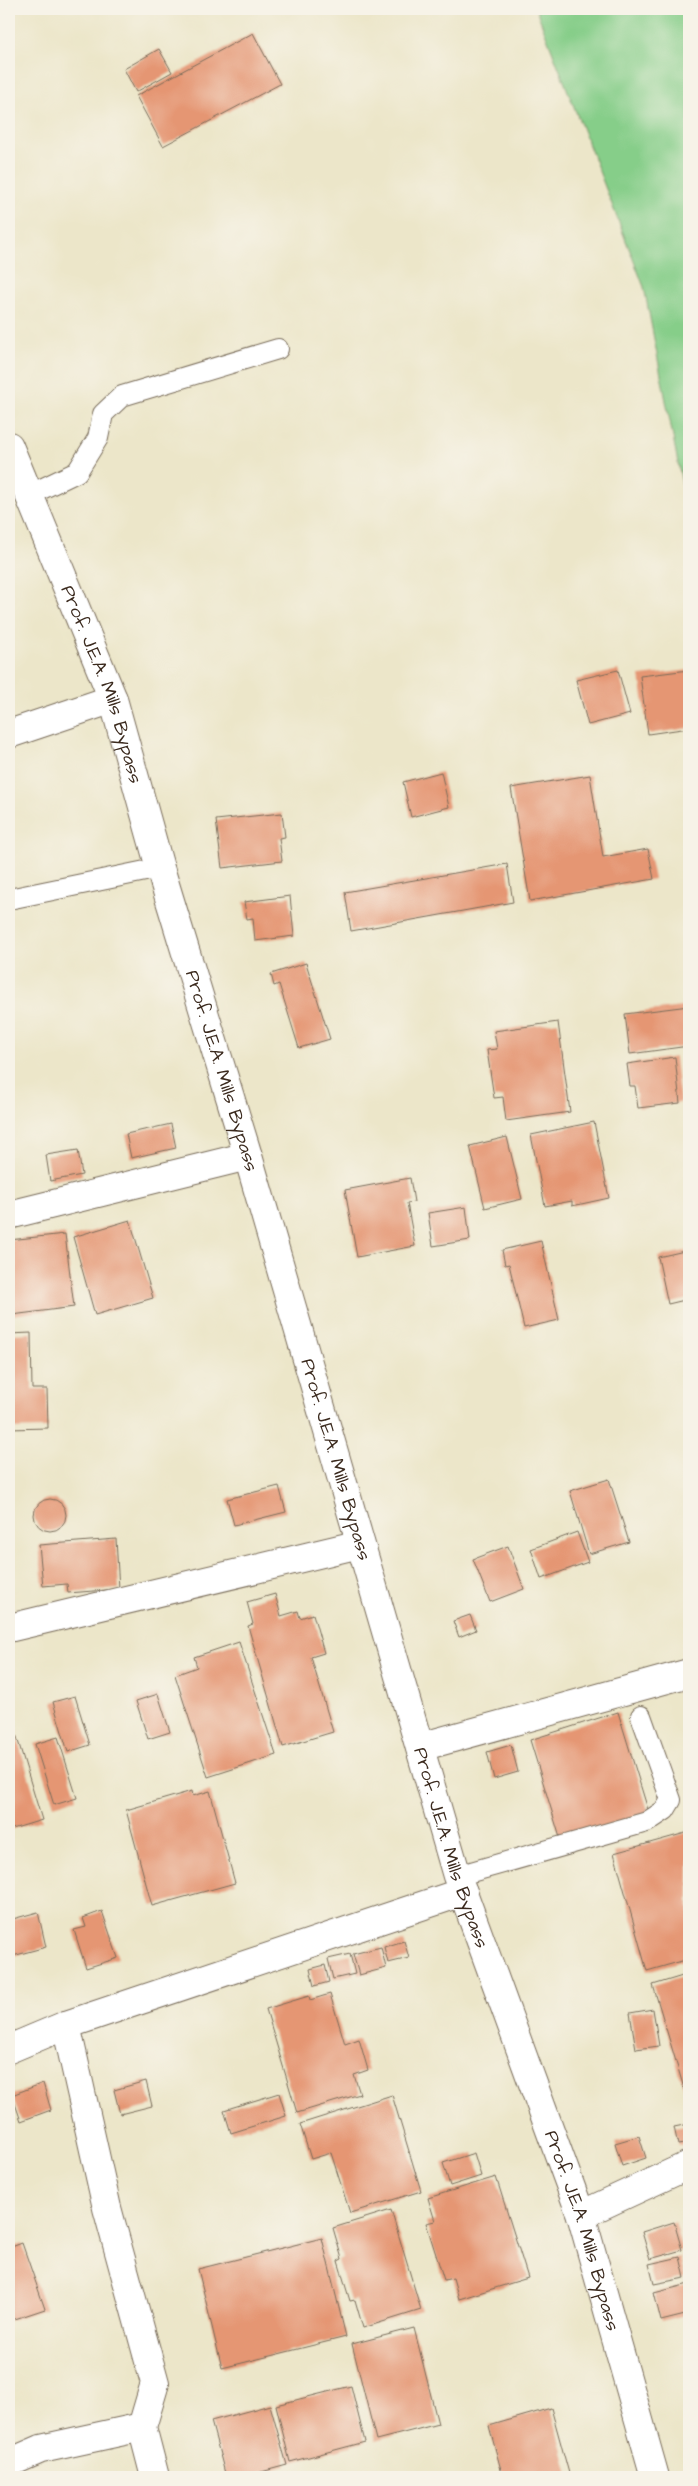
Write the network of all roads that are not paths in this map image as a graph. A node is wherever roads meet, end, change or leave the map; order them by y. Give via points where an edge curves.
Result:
1 (278, 349) dead end
2 (9, 446) edge
3 (29, 495) junction
4 (113, 699) junction
5 (9, 734) edge
6 (160, 868) junction
7 (9, 899) edge
8 (248, 1156) junction
9 (9, 1214) edge
10 (360, 1544) junction
11 (9, 1628) edge
12 (689, 1673) edge
13 (641, 1716) dead end
14 (420, 1747) junction
15 (460, 1884) junction
16 (66, 2025) junction
17 (9, 2049) edge
18 (689, 2165) edge
19 (581, 2215) junction
20 (142, 2427) junction
21 (9, 2463) edge
22 (155, 2477) edge
23 (655, 2477) edge

1 - 3 lane via 122,396 103,414 98,438 77,472
2 - 3 street, Prof. J.E.A. Mills Bypass
3 - 4 street, Prof. J.E.A. Mills Bypass
4 - 5 street
4 - 6 street, Prof. J.E.A. Mills Bypass
6 - 7 lane
6 - 8 street, Prof. J.E.A. Mills Bypass
8 - 9 street
8 - 10 street, Prof. J.E.A. Mills Bypass
10 - 11 street
10 - 14 street, Prof. J.E.A. Mills Bypass
12 - 14 street
13 - 15 lane via 671,1800 665,1810 648,1822
14 - 15 street, Prof. J.E.A. Mills Bypass
15 - 16 street
15 - 19 street, Prof. J.E.A. Mills Bypass
16 - 17 street
16 - 20 street via 106,2208 155,2383
18 - 19 street
19 - 23 street, Prof. J.E.A. Mills Bypass
20 - 21 street via 41,2449
20 - 22 street

